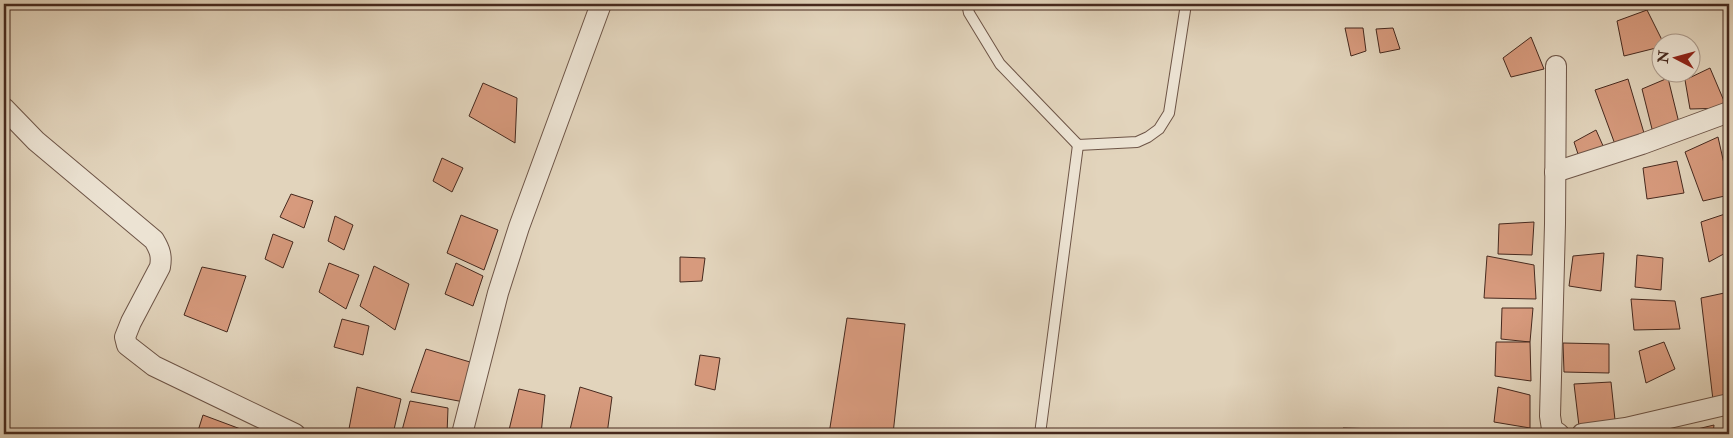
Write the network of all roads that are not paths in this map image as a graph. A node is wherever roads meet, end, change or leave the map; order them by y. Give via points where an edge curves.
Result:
1 (601, 4) edge
2 (967, 4) edge
3 (1186, 4) edge
4 (1556, 66) dead end
5 (4, 108) edge
6 (1729, 112) edge
7 (1078, 145) junction
8 (1555, 172) junction
9 (1729, 404) edge
10 (295, 434) edge
11 (462, 434) edge
12 (1040, 434) edge
13 (1559, 434) edge
14 (1582, 434) edge

1 - 11 street via 519,228 498,293
2 - 7 lane via 969,13 1000,64
3 - 7 lane via 1169,113 1159,129 1137,142
4 - 8 street
5 - 10 street via 36,141 154,240 160,249 160,267 128,330 127,345 154,366
6 - 8 street
7 - 12 lane
8 - 13 street via 1550,416 1552,429
9 - 14 street via 1626,428

